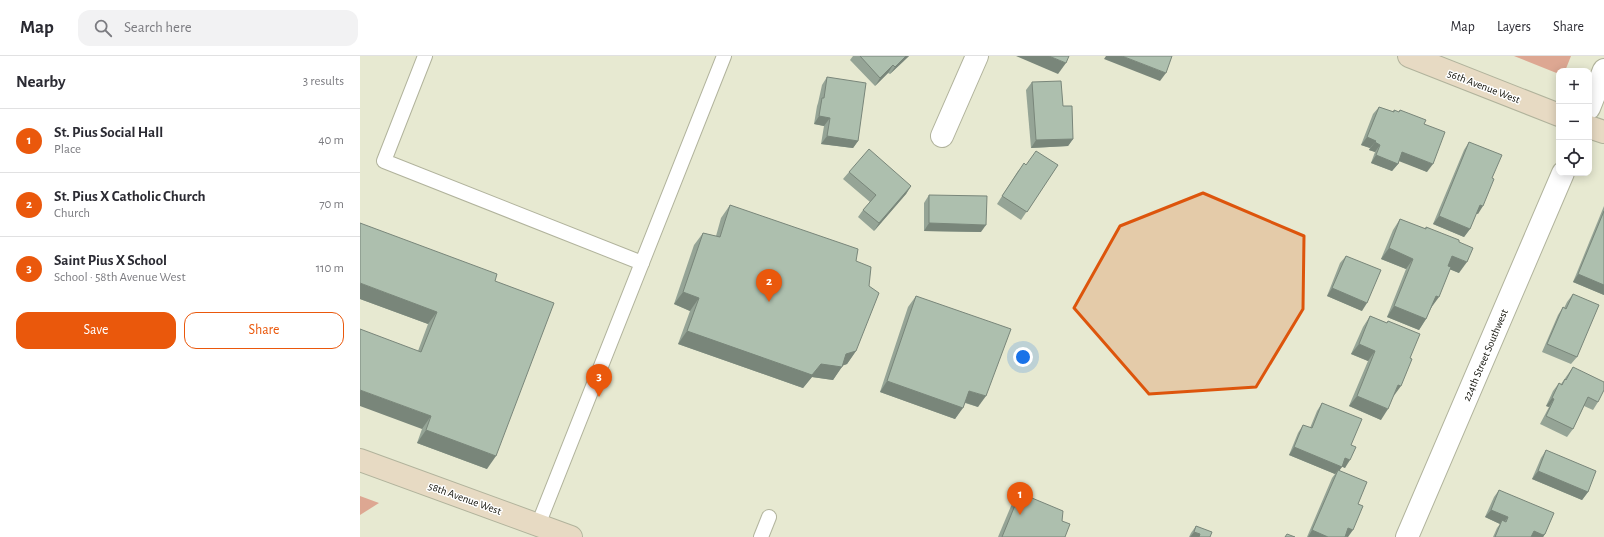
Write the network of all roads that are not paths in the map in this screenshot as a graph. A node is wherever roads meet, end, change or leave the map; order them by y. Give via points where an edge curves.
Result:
1 (425, 56) edge
2 (724, 56) edge
3 (977, 56) edge
4 (1408, 56) edge
5 (1604, 70) edge
6 (1591, 104) edge
7 (1556, 114) edge
8 (1592, 128) edge
9 (1604, 132) edge
10 (942, 136) dead end
11 (1562, 176) edge
12 (642, 263) junction
13 (360, 460) edge
14 (769, 516) dead end
15 (538, 525) junction
16 (570, 537) edge
17 (761, 537) edge
18 (1407, 537) edge

1 - 12 lane via 384,161
2 - 12 lane
3 - 10 street
4 - 7 street, 56th Avenue West
5 - 6 street
8 - 9 street
11 - 18 street, 224th Street Southwest
12 - 15 lane
13 - 15 street, 58th Avenue West
14 - 17 lane
15 - 16 street, 58th Avenue West

